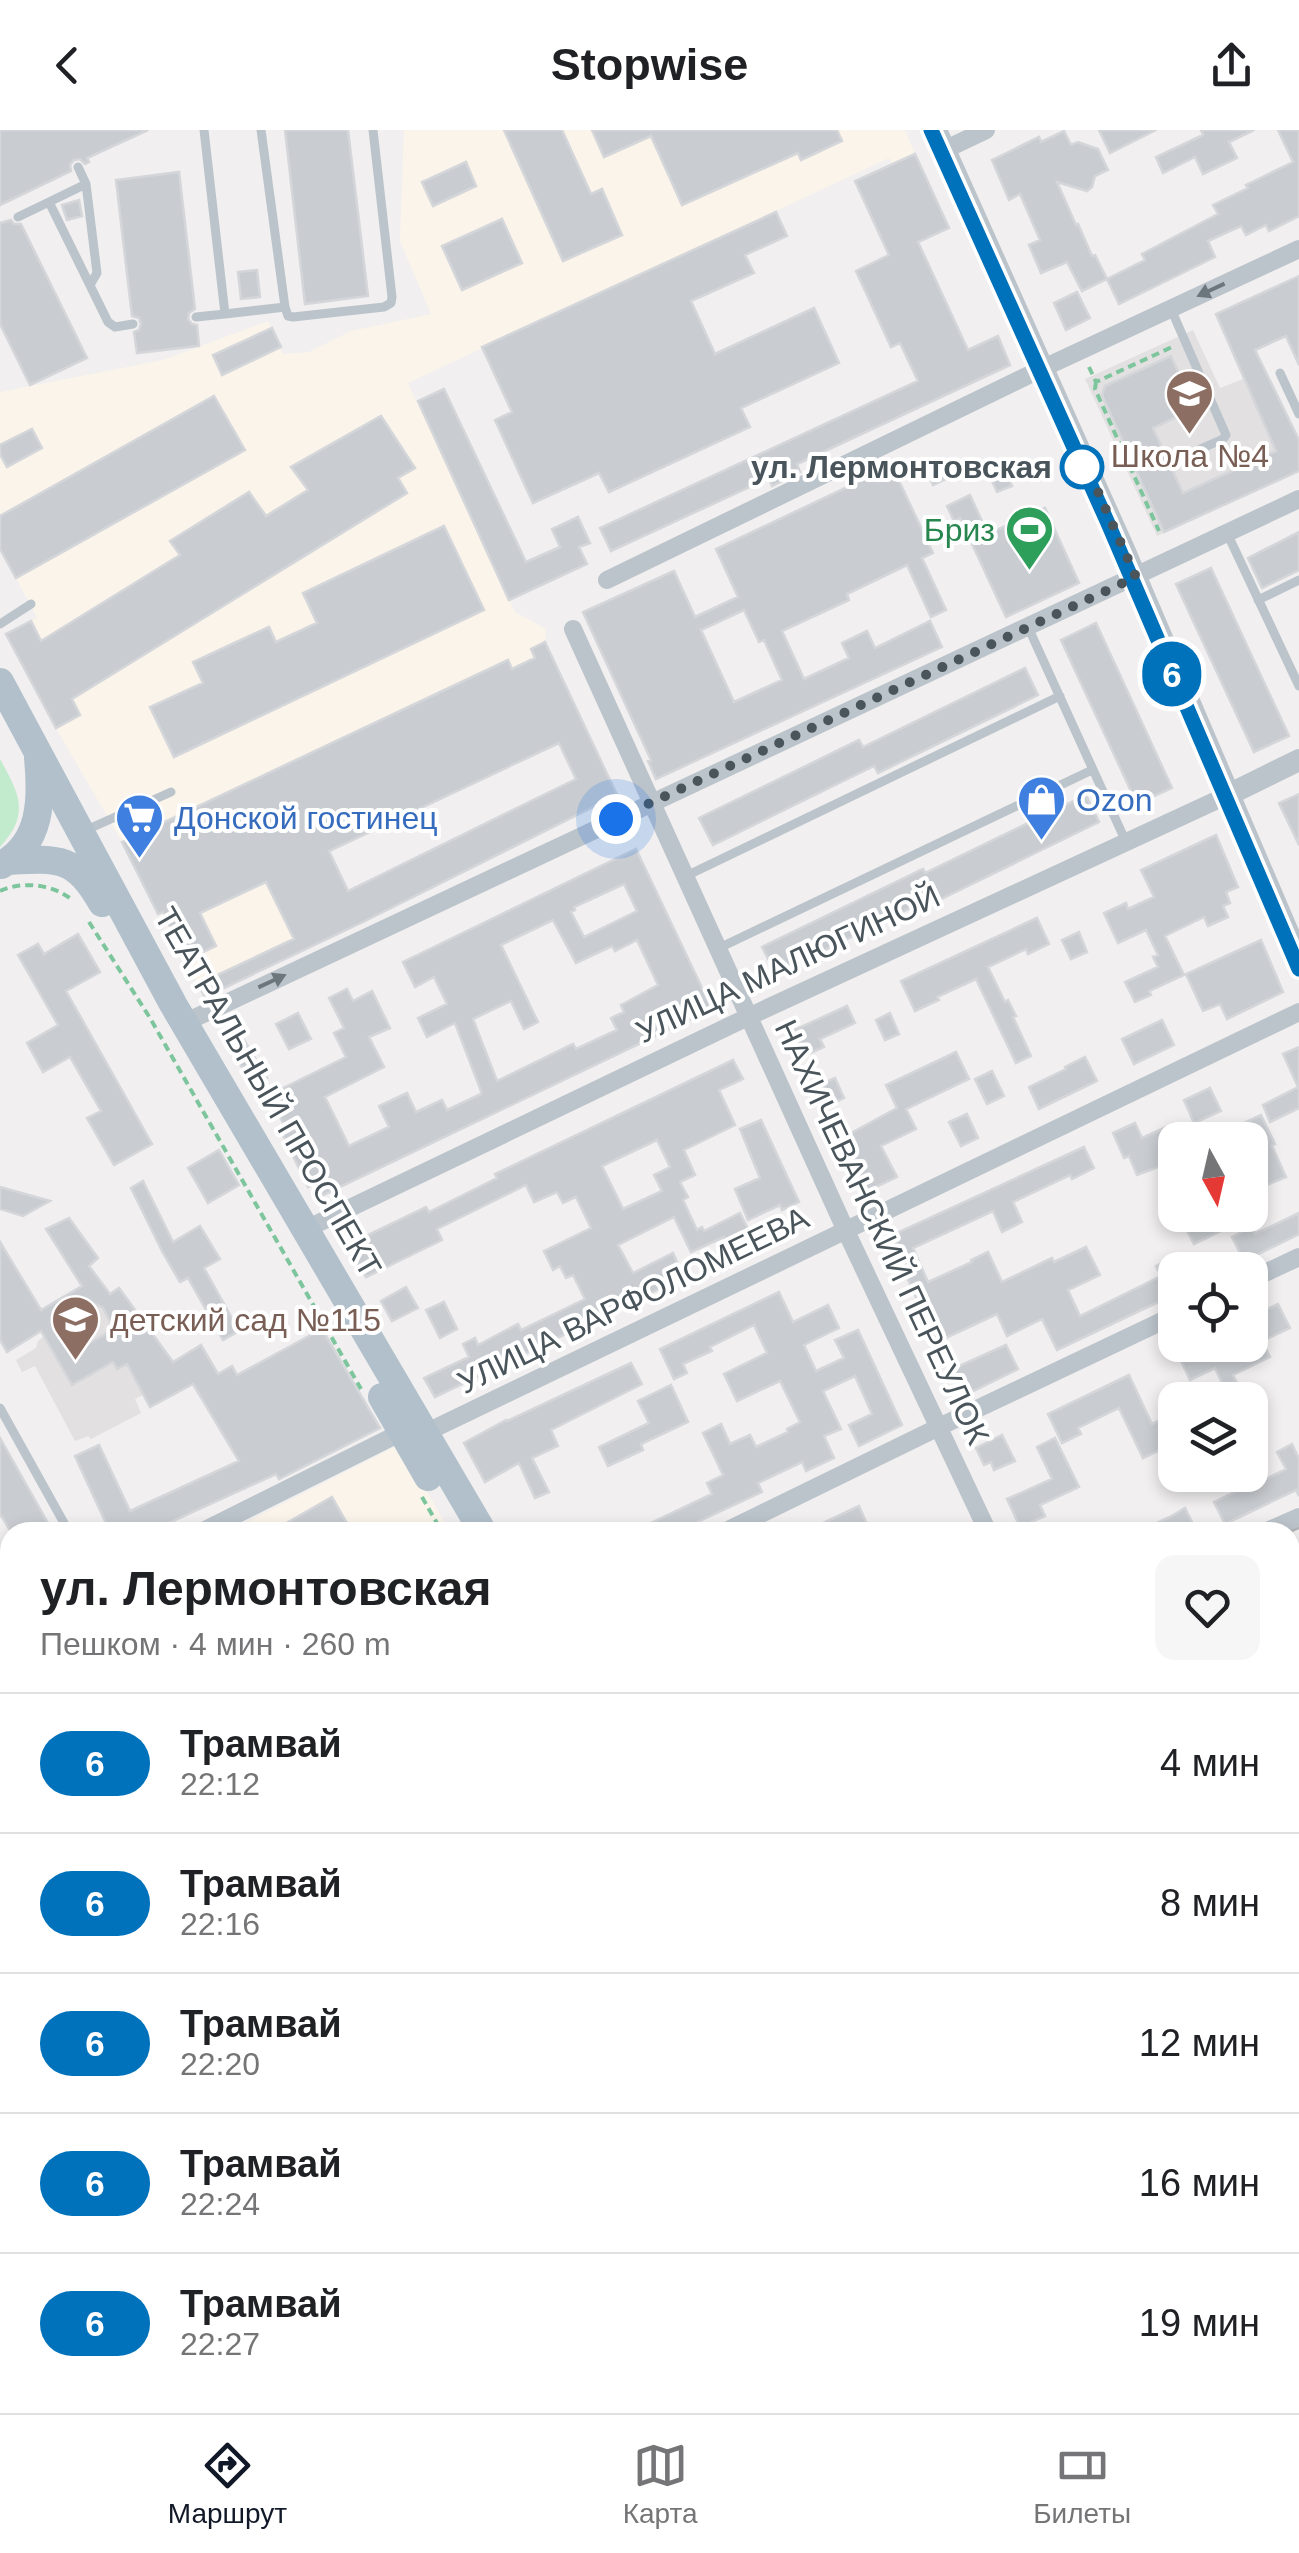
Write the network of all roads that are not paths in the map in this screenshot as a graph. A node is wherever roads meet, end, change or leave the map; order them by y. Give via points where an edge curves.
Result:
1 (204, 130) edge
2 (261, 130) edge
3 (373, 130) edge
4 (986, 130) edge
5 (940, 140) edge
6 (78, 167) dead end
7 (86, 184) junction
8 (49, 202) junction
9 (18, 217) dead end
10 (1299, 249) edge
11 (90, 286) junction
12 (285, 307) junction
13 (1171, 309) junction
14 (226, 314) junction
15 (196, 317) dead end
16 (133, 324) dead end
17 (1045, 367) junction
18 (1280, 373) dead end
19 (1299, 414) edge
20 (1180, 458) dead end
21 (1299, 499) edge
22 (1226, 533) junction
23 (1136, 577) junction
24 (607, 580) dead end
25 (1299, 580) edge
26 (1258, 600) junction
27 (31, 604) dead end
28 (0, 624) edge
29 (1028, 627) junction
30 (573, 629) dead end
31 (0, 682) edge
32 (1298, 682) edge
33 (1060, 696) junction
34 (0, 720) edge
35 (36, 748) junction
36 (1299, 760) edge
37 (1092, 770) junction
38 (171, 792) dead end
39 (1228, 795) junction
40 (650, 803) junction
41 (82, 832) junction
42 (1126, 842) junction
43 (4, 863) edge
44 (684, 877) junction
45 (717, 948) junction
46 (1299, 958) edge
47 (1299, 1012) edge
48 (748, 1017) junction
49 (184, 1022) junction
50 (306, 1230) junction
51 (846, 1231) junction
52 (1299, 1257) edge
53 (1268, 1272) edge
54 (1158, 1324) edge
55 (0, 1408) edge
56 (939, 1427) junction
57 (414, 1432) junction
58 (63, 1522) edge
59 (222, 1522) edge
60 (456, 1522) edge
61 (744, 1522) edge
62 (983, 1522) edge

1 - 14 lane
2 - 12 lane
3 - 12 lane via 391,303 293,317
4 - 5 street
5 - 17 street
6 - 7 lane
7 - 8 lane via 69,198
7 - 11 lane via 97,272
8 - 9 lane
8 - 11 lane
10 -> 13 street
11 - 16 lane via 110,326
12 - 14 lane
13 - 17 street
13 - 20 lane via 1226,435
14 - 15 lane
17 - 23 street
17 - 24 street
18 - 19 lane
21 - 22 street
22 - 23 street
22 - 26 lane
23 - 29 street
23 - 39 street
25 - 26 lane
26 - 32 lane
27 - 28 lane
29 - 33 lane
29 - 40 street
30 - 40 street, НАХИЧЕВАНСКИЙ ПЕРЕУЛОК
31 - 35 main road, ТЕАТРАЛЬНЫЙ ПРОСПЕКТ
33 - 37 lane
33 - 44 lane
34 - 35 main road
35 - 41 main road, ТЕАТРАЛЬНЫЙ ПРОСПЕКТ
35 - 43 main road via 38,817 23,848
36 - 39 street, УЛИЦА МАЛЮГИНОЙ
37 - 42 lane
37 - 45 lane
38 - 41 lane
39 - 42 street, УЛИЦА МАЛЮГИНОЙ
39 - 46 street
40 - 44 street, НАХИЧЕВАНСКИЙ ПЕРЕУЛОК
49 -> 40 street
41 - 49 main road, ТЕАТРАЛЬНЫЙ ПРОСПЕКТ
42 - 48 street, УЛИЦА МАЛЮГИНОЙ
43 - 57 main road, ТЕАТРАЛЬНЫЙ ПРОСПЕКТ via 64,863 88,879 160,1012
44 - 45 street, НАХИЧЕВАНСКИЙ ПЕРЕУЛОК
45 - 48 street, НАХИЧЕВАНСКИЙ ПЕРЕУЛОК
47 - 51 street, УЛИЦА ВАРФОЛОМЕЕВА
48 - 50 street, УЛИЦА МАЛЮГИНОЙ
48 - 51 street, НАХИЧЕВАНСКИЙ ПЕРЕУЛОК
49 - 50 main road, ТЕАТРАЛЬНЫЙ ПРОСПЕКТ
50 - 57 main road, ТЕАТРАЛЬНЫЙ ПРОСПЕКТ
51 - 56 street, НАХИЧЕВАНСКИЙ ПЕРЕУЛОК
51 - 57 street, УЛИЦА ВАРФОЛОМЕЕВА
52 - 53 street
54 - 56 street
55 - 58 lane
56 - 61 street
56 - 62 street, НАХИЧЕВАНСКИЙ ПЕРЕУЛОК
57 - 59 street, УЛИЦА ВАРФОЛОМЕЕВА
57 - 60 main road, ТЕАТРАЛЬНЫЙ ПРОСПЕКТ

